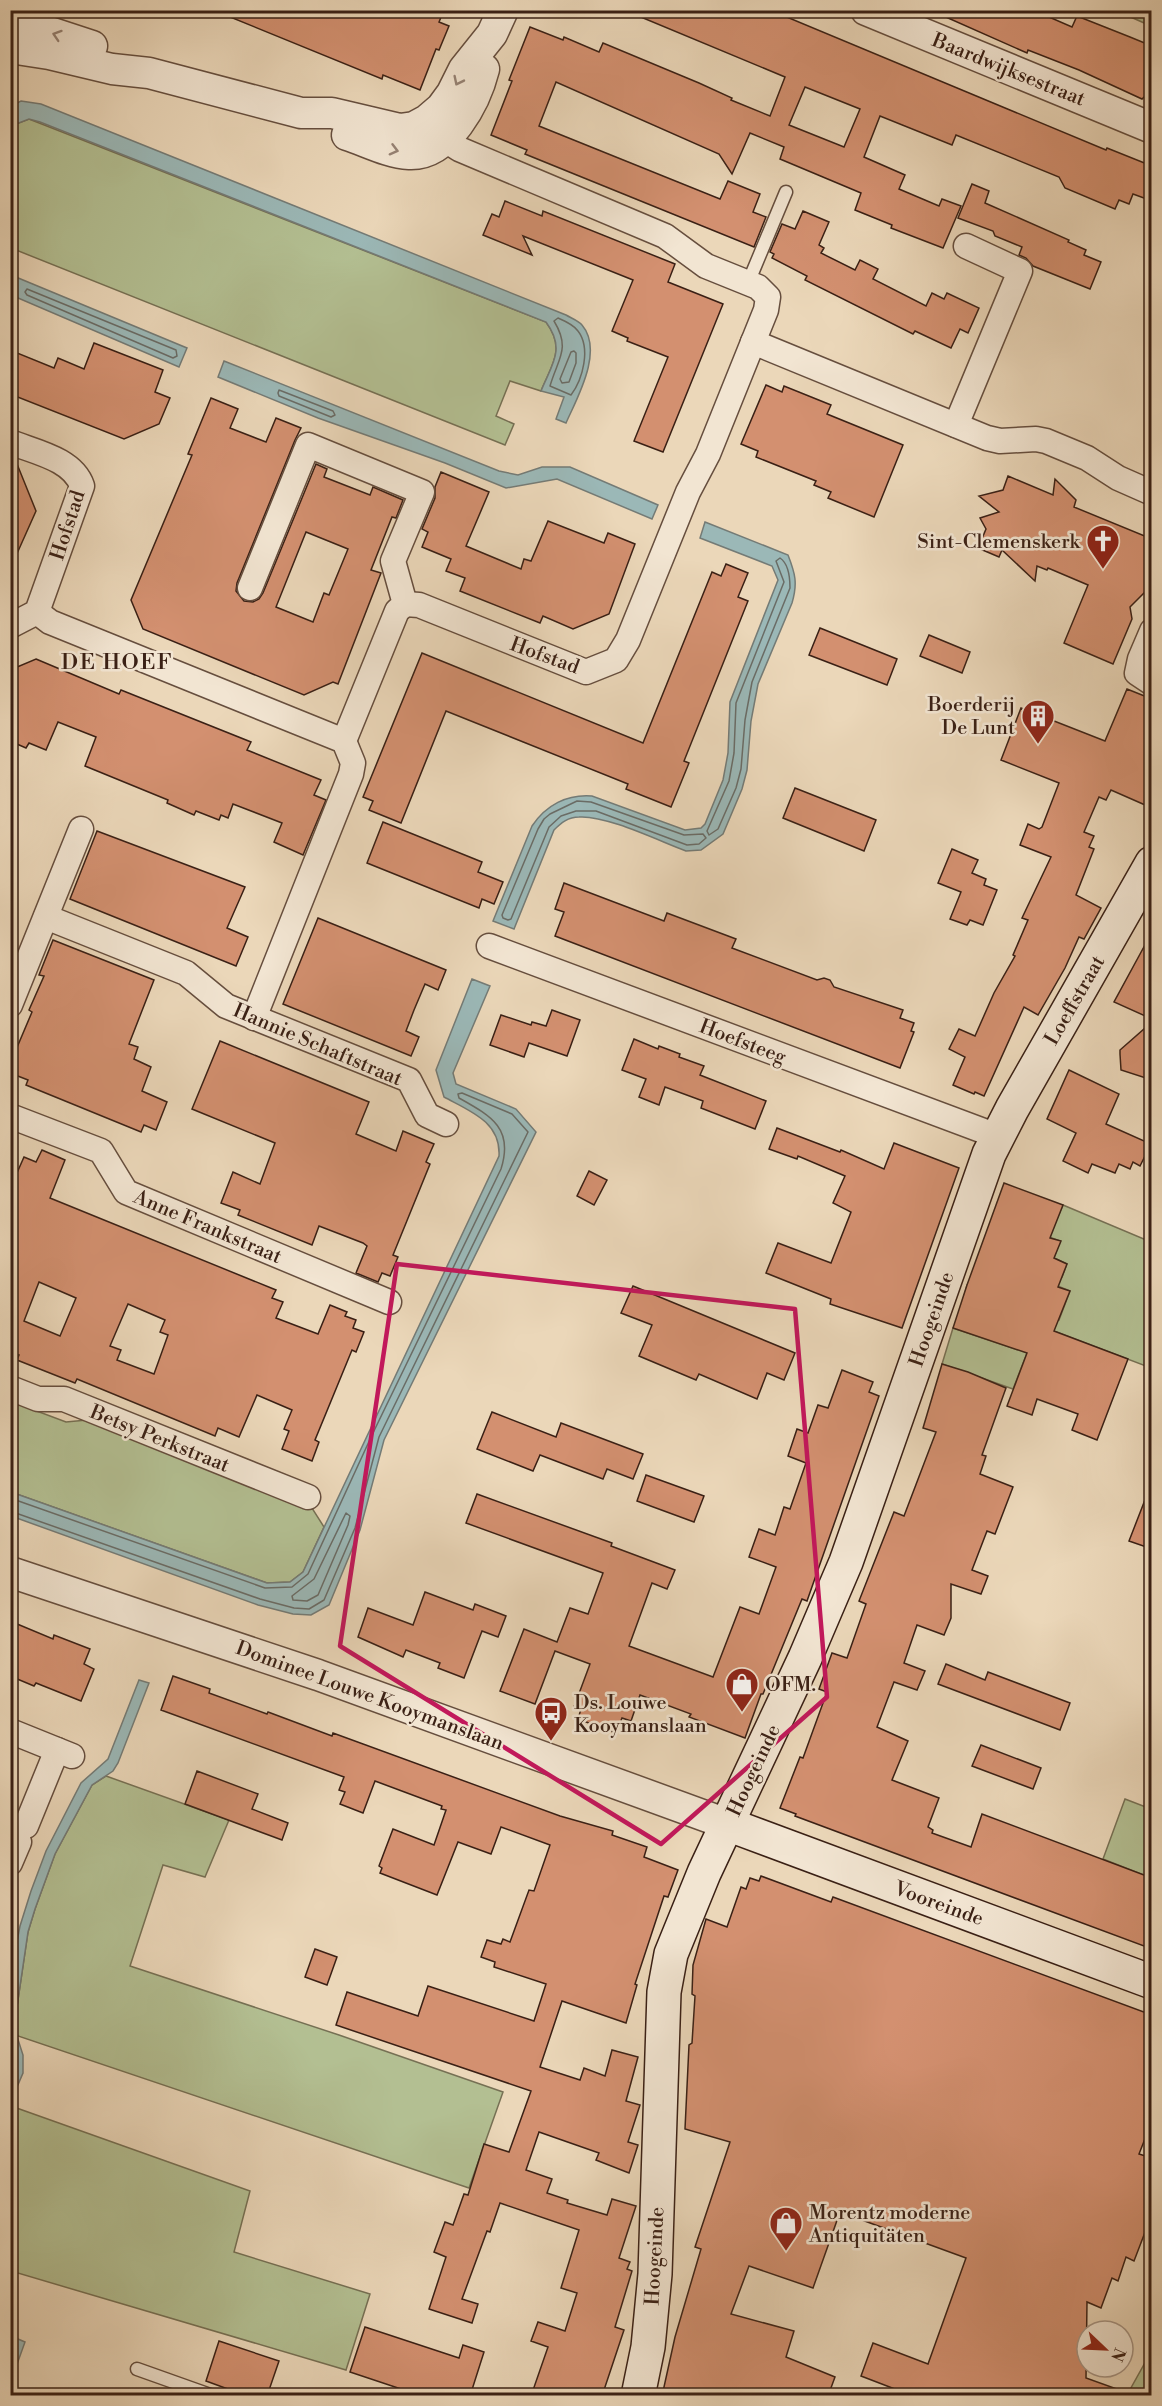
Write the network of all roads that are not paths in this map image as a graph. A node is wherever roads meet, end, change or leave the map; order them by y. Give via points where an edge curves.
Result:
1 (866, 10) edge
2 (498, 22) edge
3 (11, 31) edge
4 (1152, 128) edge
5 (436, 130) junction
6 (786, 192) dead end
7 (966, 246) dead end
8 (748, 283) junction
9 (753, 342) junction
10 (956, 425) junction
11 (10, 442) edge
12 (1152, 493) edge
13 (250, 588) dead end
14 (405, 604) junction
15 (37, 612) junction
16 (10, 626) edge
17 (1152, 631) edge
18 (1152, 683) edge
19 (344, 741) junction
20 (81, 829) dead end
21 (1152, 863) edge
22 (46, 916) junction
23 (489, 946) dead end
24 (10, 1005) edge
25 (254, 1018) junction
26 (10, 1116) edge
27 (446, 1124) dead end
28 (997, 1136) junction
29 (389, 1302) dead end
30 (10, 1388) edge
31 (308, 1497) dead end
32 (10, 1572) edge
33 (10, 1731) edge
34 (727, 1824) junction
35 (19, 1844) edge
36 (1152, 1982) edge
37 (137, 2369) dead end
38 (213, 2396) edge
39 (638, 2396) edge

1 - 4 street, Baardwijksestraat
2 - 5 street via 482,78 459,124
3 - 5 street via 28,25 116,55 149,73 301,113 328,129 411,154 430,148
5 - 8 street via 459,149 665,236 706,266
6 - 8 lane
7 - 10 street via 1020,271
8 - 9 street, Hofstad via 758,286 768,297
9 - 10 street
9 - 14 street, Hofstad via 628,640 616,660 586,672 419,604
10 - 12 street via 1000,441 1046,441 1088,458 1118,478
11 - 15 street, Hofstad via 68,466 82,486
13 - 14 street via 308,445 422,492 393,561
14 - 19 street via 396,611
15 - 16 street
15 - 19 street via 50,622
17 - 18 street via 1137,673
19 - 25 street via 353,763 351,774
20 - 22 street
21 - 28 main road, Loeffstraat
22 - 24 street
22 - 25 street, Hannie Schaftstraat via 186,973 226,1006
23 - 28 street, Hoefsteeg
25 - 27 street, Hannie Schaftstraat via 409,1080 427,1115
26 - 29 street, Anne Frankstraat via 101,1150 126,1192
28 - 34 main road, Hoogeinde via 846,1562 806,1658
30 - 31 street, Betsy Perkstraat via 38,1399 64,1399
32 - 34 street, Dominee Louwe Kooymanslaan via 318,1675
33 - 35 street via 65,1753
34 - 36 main road, Vooreinde
34 - 39 main road, Hoogeinde via 671,1954 664,1992 655,2274 648,2347
37 - 38 lane

